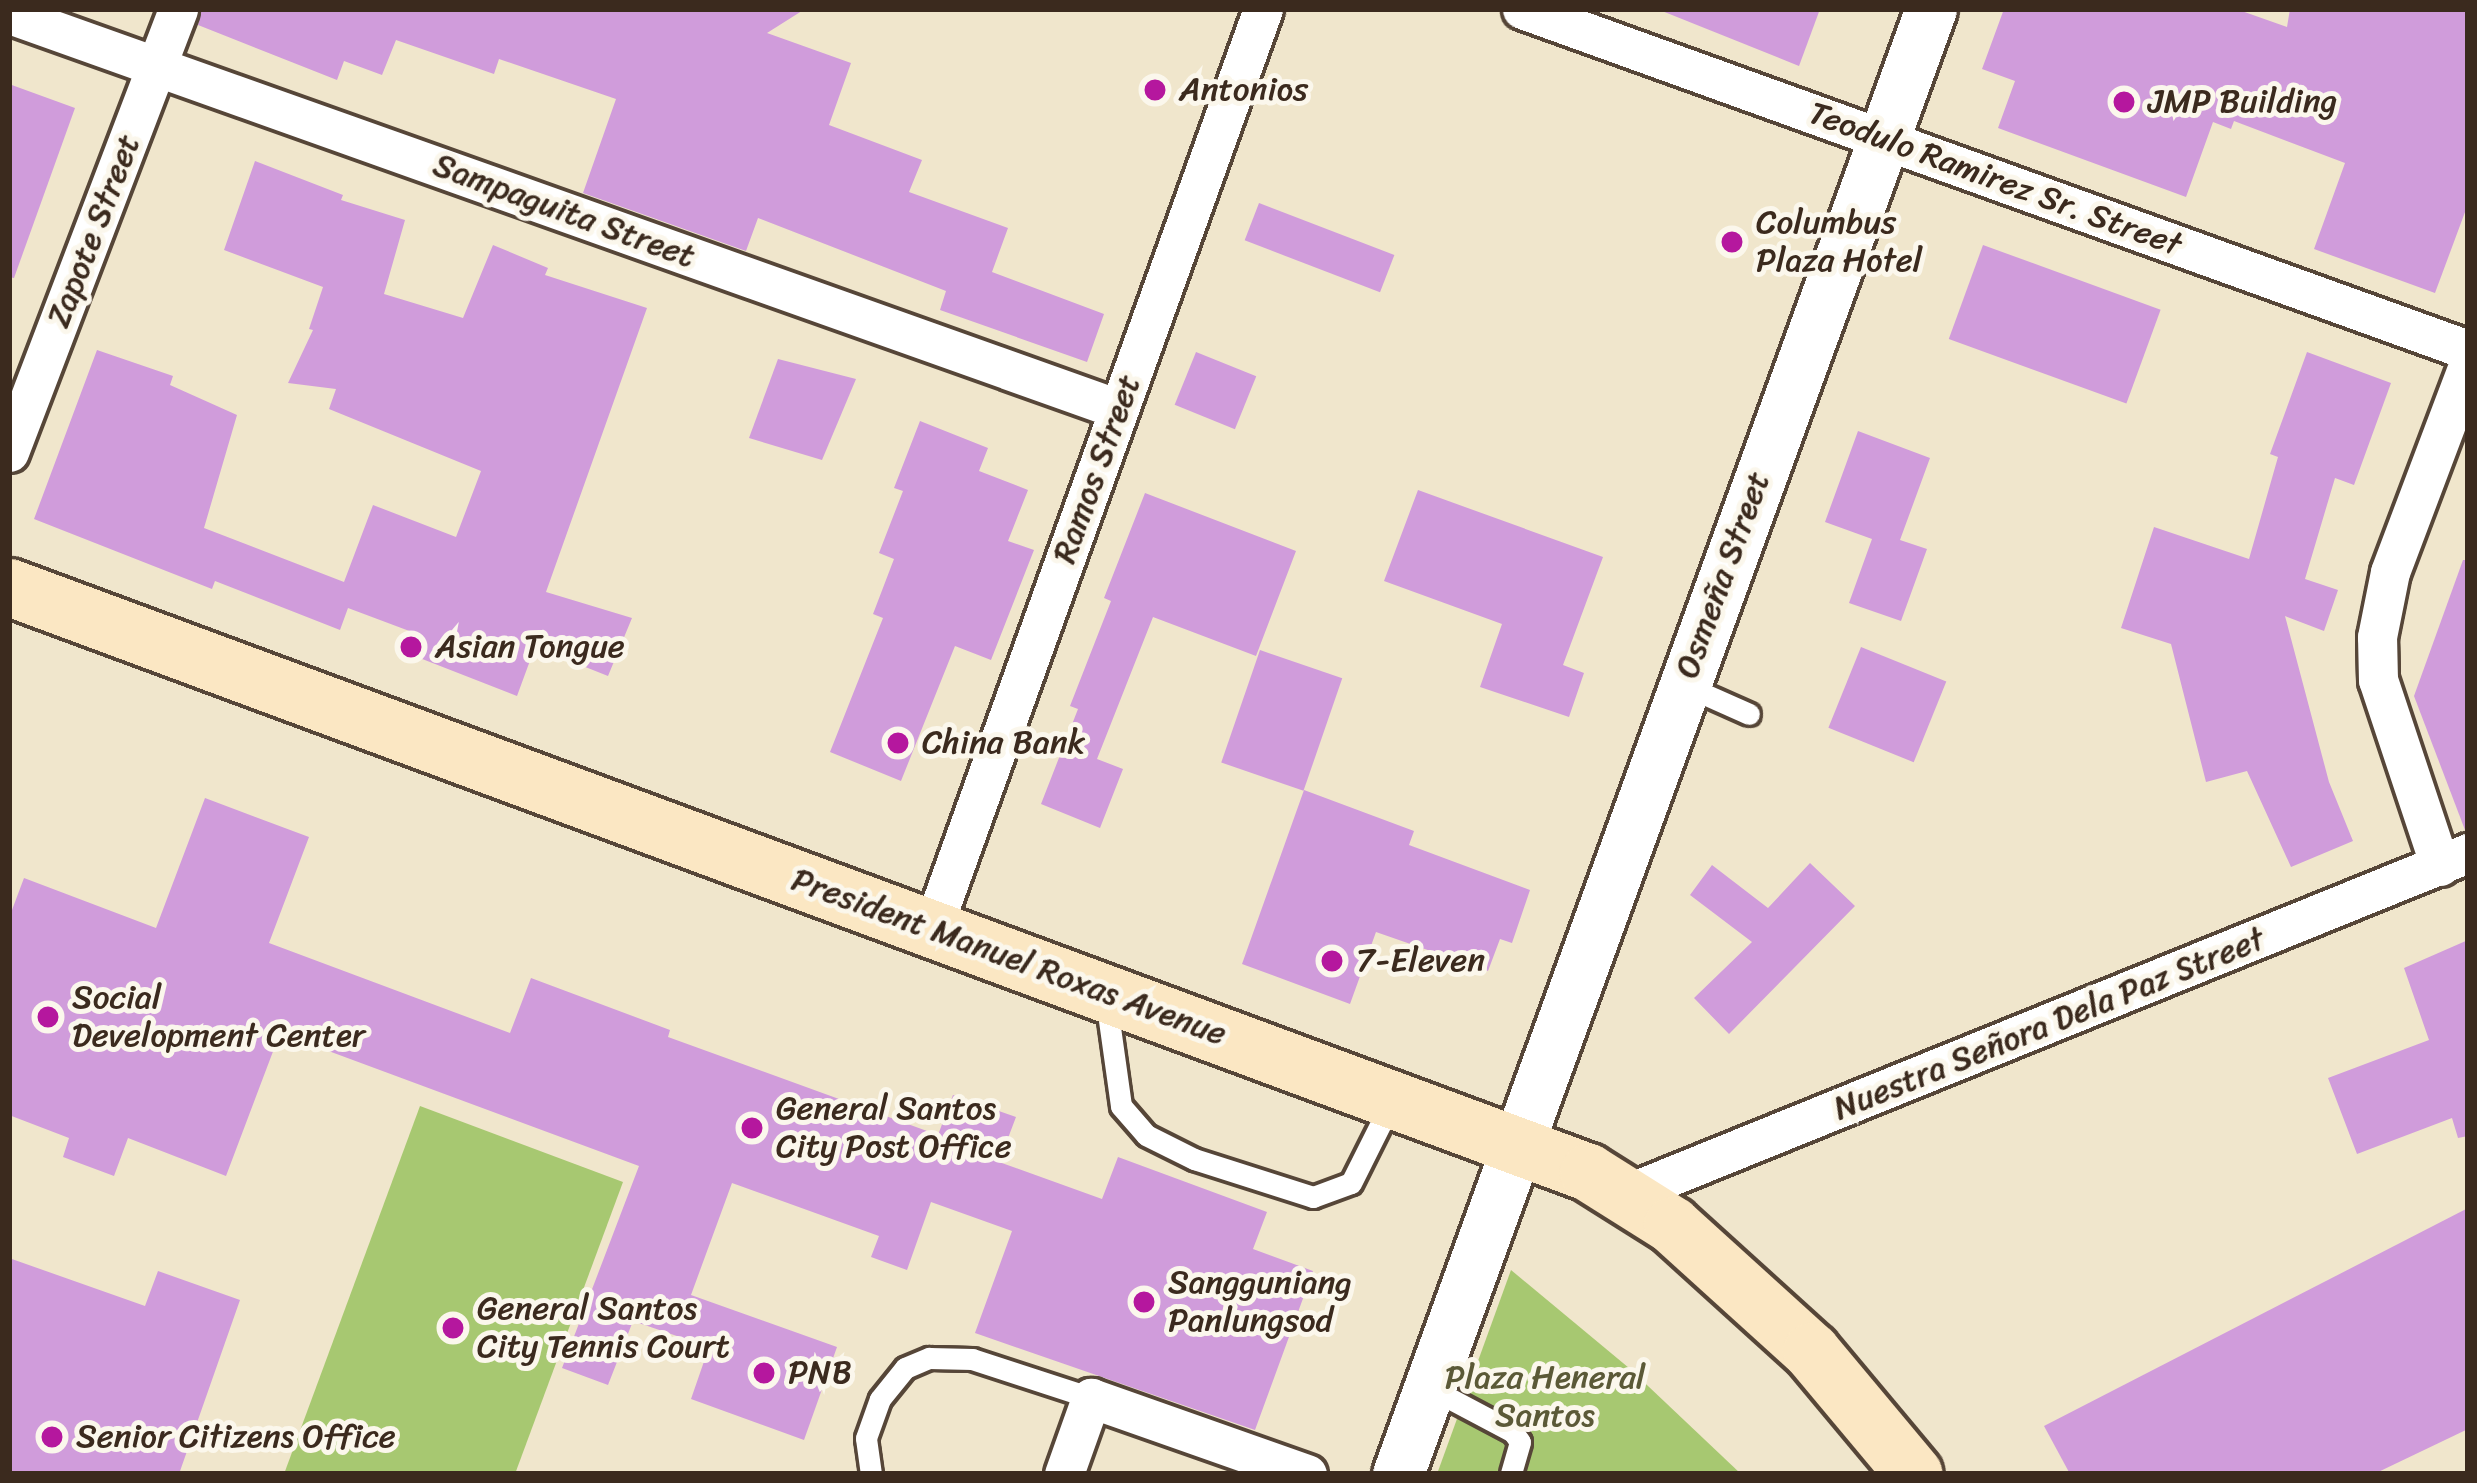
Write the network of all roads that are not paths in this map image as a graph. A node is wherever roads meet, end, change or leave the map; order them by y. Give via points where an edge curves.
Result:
1 (178, 9) edge
2 (1263, 9) edge
3 (1522, 9) edge
4 (1931, 9) edge
5 (9, 14) edge
6 (157, 66) junction
7 (1885, 139) junction
8 (2468, 350) edge
9 (2468, 366) edge
10 (1118, 409) junction
11 (9, 452) edge
12 (9, 587) edge
13 (1683, 684) junction
14 (1749, 714) dead end
15 (2454, 859) edge
16 (932, 929) junction
17 (1105, 993) junction
18 (1394, 1097) junction
19 (1516, 1141) junction
20 (1628, 1193) junction
21 (1429, 1388) junction
22 (1091, 1398) junction
23 (871, 1474) edge
24 (1064, 1474) edge
25 (1307, 1474) edge
26 (1398, 1474) edge
27 (1511, 1474) edge
28 (1914, 1474) edge

1 - 6 street, Zapote Street
2 - 10 street, Ramos Street
3 - 7 street, Teodulo Ramirez Sr. Street
4 - 7 street, Osmeña Street
5 - 6 street, Sampaguita Street
6 - 10 street, Sampaguita Street
6 - 11 street, Zapote Street
7 - 8 street, Teodulo Ramirez Sr. Street
7 - 13 street, Osmeña Street
9 - 15 street via 2390,572 2377,638 2378,680
10 - 16 street, Ramos Street
12 - 16 main road, President Manuel Roxas Avenue
13 - 14 lane
13 - 19 street, Osmeña Street
15 - 20 street, Nuestra Señora Dela Paz Street
16 - 17 main road, President Manuel Roxas Avenue
17 - 18 main road, President Manuel Roxas Avenue
17 - 18 lane via 1121,1106 1146,1136 1194,1159 1313,1197 1352,1183
18 - 19 main road, President Manuel Roxas Avenue
19 - 20 main road, President Manuel Roxas Avenue
19 - 21 street, Osmeña Street
20 - 28 main road, President Manuel Roxas Avenue via 1810,1352
21 - 26 street, Osmeña Street
21 - 27 lane via 1513,1432 1520,1442
22 - 23 lane via 972,1359 929,1358 905,1368 880,1399 866,1438
22 - 24 street
22 - 25 street

